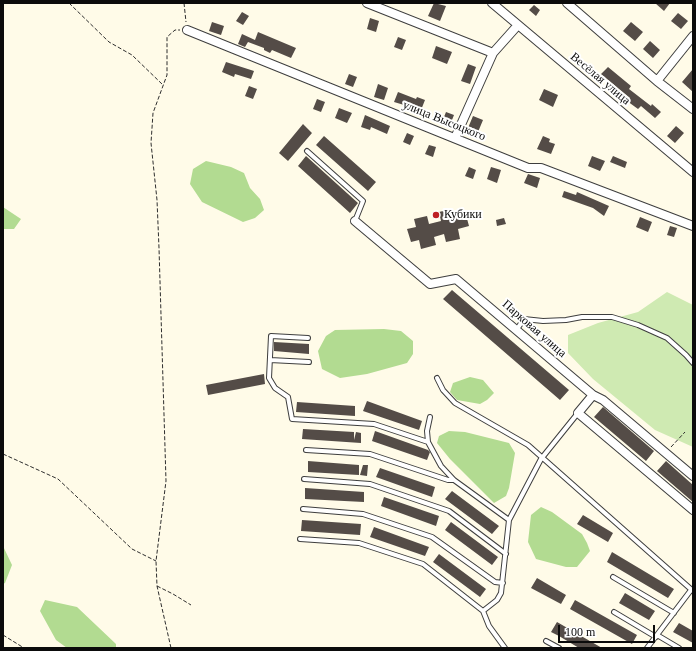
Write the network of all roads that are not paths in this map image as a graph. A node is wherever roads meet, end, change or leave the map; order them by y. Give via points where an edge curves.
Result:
1 (367, 3) edge
2 (492, 3) edge
3 (567, 3) edge
4 (518, 25) junction
5 (187, 30) road end
6 (693, 36) edge
7 (493, 53) junction
8 (657, 81) junction
9 (693, 109) edge
10 (456, 138) junction
11 (307, 151) dead end
12 (693, 172) edge
13 (355, 221) joint
14 (693, 226) edge
15 (517, 329) junction
16 (308, 338) dead end
17 (270, 360) junction
18 (309, 362) dead end
19 (693, 363) edge
20 (437, 378) dead end
21 (593, 395) junction
22 (578, 413) junction
23 (430, 417) dead end
24 (428, 442) junction
25 (306, 450) dead end
26 (542, 459) junction
27 (693, 476) edge
28 (304, 479) dead end
29 (454, 480) junction
30 (303, 509) dead end
31 (693, 510) edge
32 (509, 520) junction
33 (300, 539) dead end
34 (506, 554) junction
35 (613, 577) dead end
36 (503, 583) junction
37 (692, 591) edge
38 (483, 611) junction
39 (614, 612) dead end
40 (674, 613) junction
41 (656, 636) junction
42 (546, 641) dead end
43 (505, 648) edge
44 (559, 648) edge
45 (647, 648) edge
46 (679, 648) edge

1 - 7 street
2 - 4 street, Весёлая улица
3 - 8 street
4 - 7 street
4 - 12 street, Весёлая улица
5 - 10 street, улица Высоцкого
6 - 8 street
7 - 10 street
8 - 9 street
10 - 14 street, улица Высоцкого via 528,168 541,168
11 - 13 lane via 363,201
13 - 15 street, Парковая улица via 430,284 456,279
15 - 19 lane via 524,319 543,321 582,316 612,317 667,338
15 - 21 street, Парковая улица
16 - 17 lane via 271,336
17 - 18 lane
17 - 24 lane via 269,378 275,388 288,398 292,419 374,424
20 - 26 lane via 442,390 455,403 528,446
21 - 22 street
21 - 27 street, Парковая улица via 603,400
22 - 26 lane
22 - 31 street
23 - 24 lane
24 - 29 lane
25 - 29 lane via 370,454
26 - 32 lane
26 - 37 lane via 610,516
28 - 34 lane via 370,484 449,510
29 - 32 lane
30 - 36 lane via 363,514 432,537 495,582
32 - 34 lane
33 - 38 lane via 359,543 423,564
34 - 36 lane
35 - 40 lane
36 - 38 lane via 497,600
37 - 40 lane
38 - 43 lane via 489,626
39 - 41 lane
40 - 41 lane
41 - 45 lane
41 - 46 lane
42 - 44 lane

